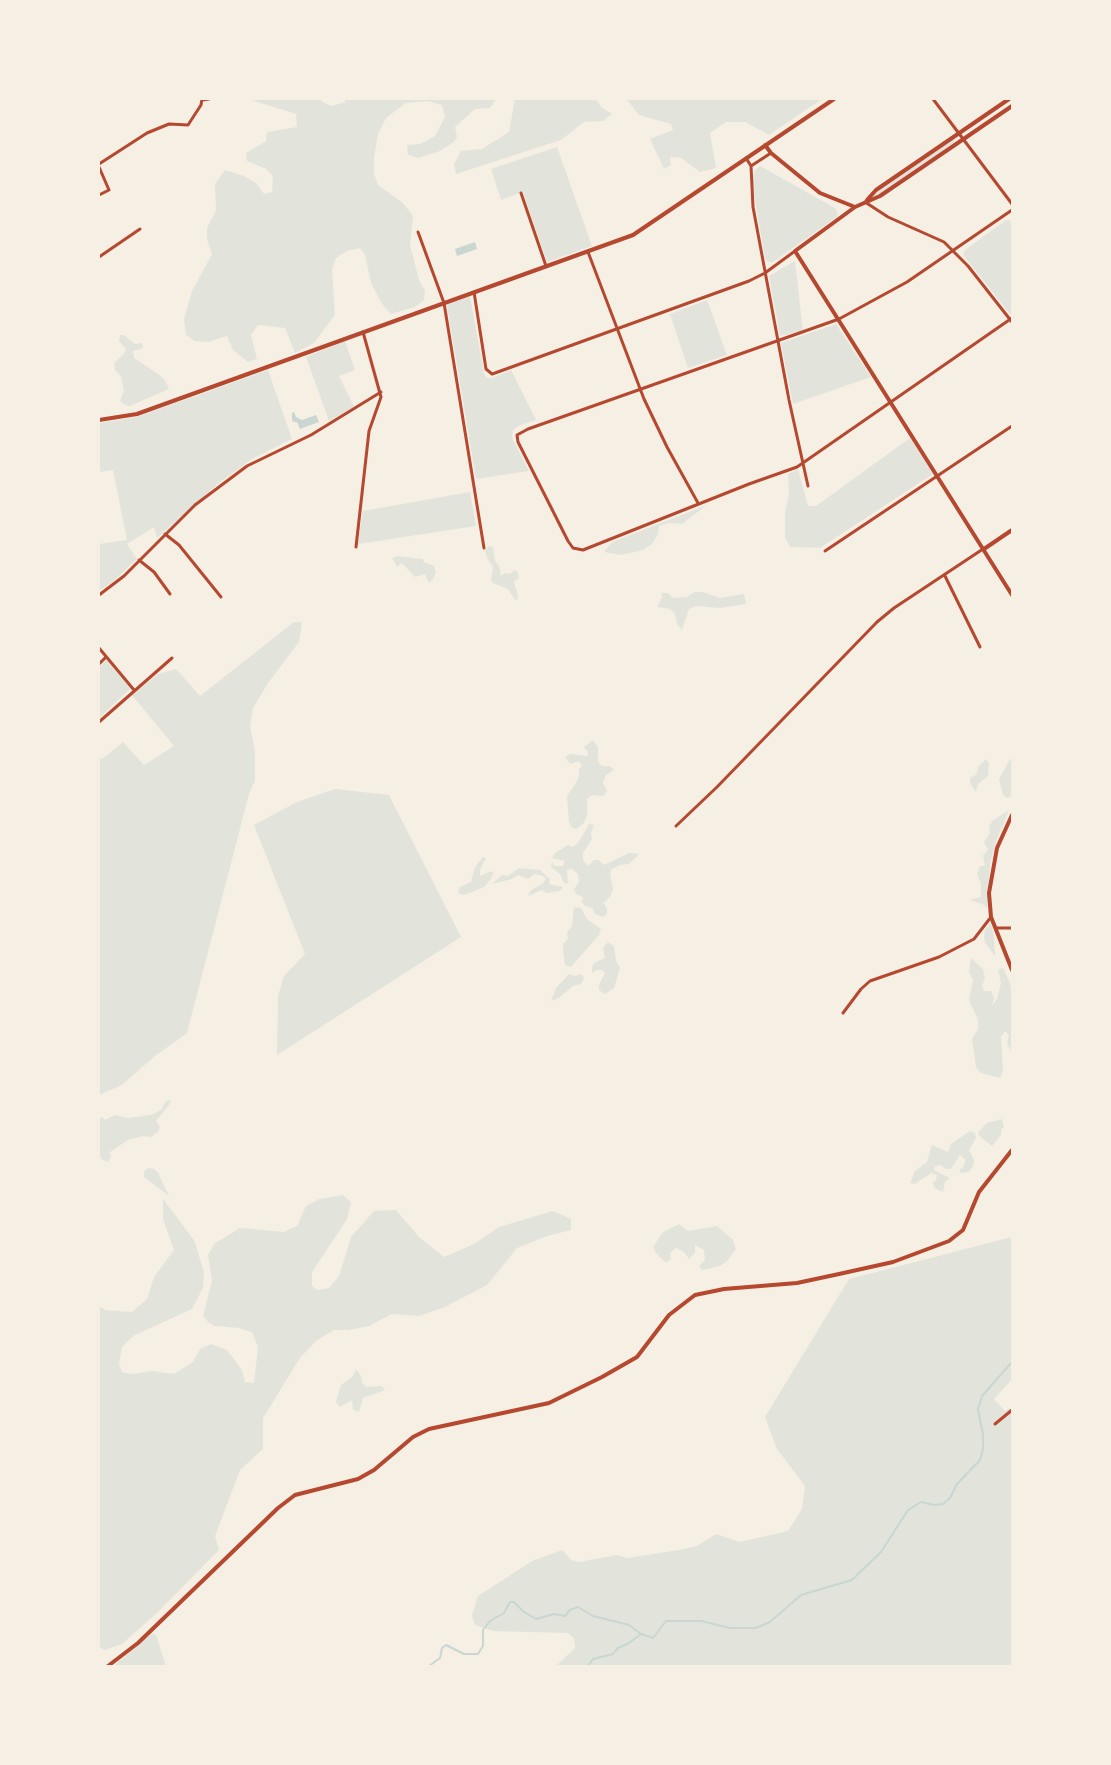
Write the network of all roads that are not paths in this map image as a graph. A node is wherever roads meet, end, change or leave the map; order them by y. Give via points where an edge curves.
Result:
1 (209, 99) edge
2 (834, 99) edge
3 (933, 99) edge
4 (1009, 99) edge
5 (202, 100) edge
6 (1012, 106) edge
7 (958, 134) junction
8 (962, 140) junction
9 (765, 145) junction
10 (770, 153) junction
11 (746, 158) junction
12 (99, 165) edge
13 (751, 166) junction
14 (521, 193) dead end
15 (99, 195) edge
16 (865, 202) junction
17 (1012, 204) edge
18 (855, 207) junction
19 (1012, 210) edge
20 (140, 229) dead end
21 (418, 232) dead end
22 (795, 250) junction
23 (954, 251) junction
24 (588, 252) junction
25 (99, 257) edge
26 (546, 266) junction
27 (765, 273) junction
28 (474, 292) junction
29 (444, 303) junction
30 (839, 319) junction
31 (1012, 320) edge
32 (618, 330) junction
33 (362, 332) junction
34 (778, 341) junction
35 (640, 390) junction
36 (381, 392) junction
37 (890, 401) junction
38 (99, 420) edge
39 (1012, 426) edge
40 (802, 463) junction
41 (938, 476) junction
42 (808, 486) dead end
43 (698, 503) junction
44 (1012, 530) edge
45 (165, 534) junction
46 (356, 547) dead end
47 (484, 548) dead end
48 (984, 549) junction
49 (825, 551) dead end
50 (139, 560) junction
51 (945, 576) junction
52 (170, 594) dead end
53 (99, 595) edge
54 (1012, 595) edge
55 (221, 597) dead end
56 (980, 647) dead end
57 (99, 648) edge
58 (106, 657) junction
59 (172, 658) dead end
60 (99, 664) edge
61 (134, 690) junction
62 (99, 722) edge
63 (1012, 815) edge
64 (676, 826) dead end
65 (991, 916) junction
66 (997, 928) junction
67 (1012, 928) edge
68 (1012, 970) edge
69 (843, 1013) dead end
70 (1012, 1150) edge
71 (1012, 1410) edge
72 (995, 1424) dead end
73 (108, 1666) edge

1 - 5 street
2 - 9 street
3 - 7 street
4 - 7 street
5 - 12 street via 188,124 169,124 147,133
6 - 8 street
7 - 8 street
7 - 16 street via 876,190
8 - 16 street via 880,196
8 - 17 street
9 - 10 street
9 - 11 street
10 - 13 street
10 - 18 street via 820,193
11 - 13 street
11 - 24 street via 638,232
12 - 15 street via 109,190
13 - 27 street via 753,206
14 - 26 street
16 - 18 street
16 - 23 street via 888,217 944,242
18 - 22 street
19 - 23 street
20 - 25 street
21 - 29 street
22 - 27 street
22 - 30 street
23 - 30 street via 907,282
23 - 31 street
24 - 26 street
24 - 32 street
26 - 28 street
27 - 32 street
27 - 34 street
28 - 29 street
28 - 32 street via 486,369 492,374
29 - 33 street
29 - 47 street
30 - 34 street
30 - 37 street
31 - 37 street
32 - 35 street
33 - 36 street
33 - 38 street via 137,414
34 - 35 street
34 - 40 street
35 - 43 street
35 - 43 street via 517,435 568,541 576,549 594,547
36 - 45 street via 310,435 247,466 195,505
36 - 46 street via 369,430
37 - 40 street
37 - 41 street
39 - 41 street
40 - 42 street
40 - 43 street via 784,473
41 - 48 street
41 - 49 street
44 - 48 street
45 - 50 street
45 - 55 street via 179,545
48 - 51 street
48 - 54 street
50 - 52 street via 154,572
50 - 53 street
51 - 56 street
51 - 64 street via 877,622 718,787
57 - 58 street
58 - 60 street
58 - 61 street
59 - 61 street
61 - 62 street
63 - 65 street via 993,863 989,893
65 - 66 street
65 - 69 street via 974,939 939,957 870,981
66 - 67 street
66 - 68 street
70 - 73 street via 979,1192 963,1230 950,1241 893,1262 797,1283 724,1288 695,1295 669,1315 637,1357 602,1377 549,1403 429,1429 413,1437 358,1480 295,1495 138,1643
71 - 72 street

